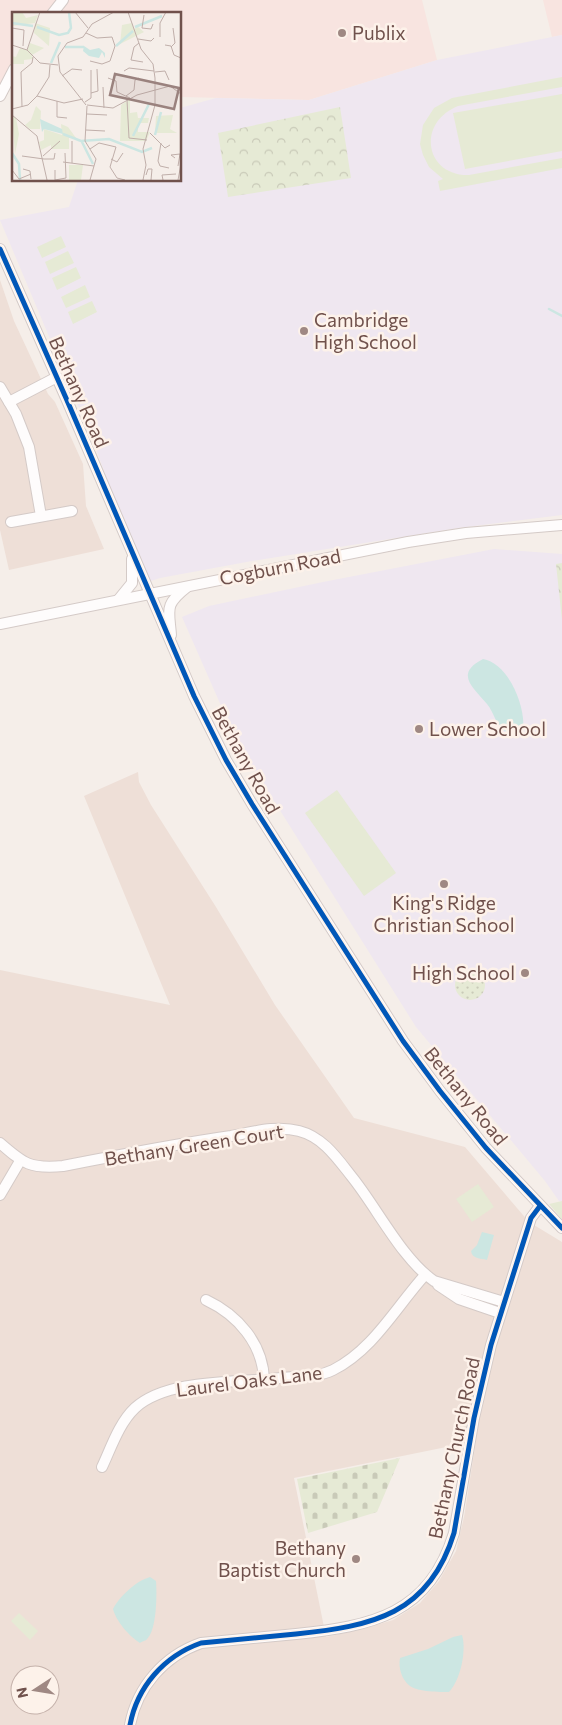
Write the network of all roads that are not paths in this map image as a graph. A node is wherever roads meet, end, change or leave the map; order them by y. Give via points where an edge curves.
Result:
1 (63, 0) edge
2 (54, 12) edge
3 (12, 72) edge
4 (0, 96) edge
5 (0, 249) edge
6 (57, 377) junction
7 (0, 387) edge
8 (9, 402) junction
9 (72, 510) dead end
10 (41, 516) junction
11 (11, 522) dead end
12 (562, 525) edge
13 (132, 550) junction
14 (189, 585) junction
15 (150, 593) junction
16 (119, 599) junction
17 (0, 624) edge
18 (172, 644) junction
19 (0, 1143) edge
20 (20, 1161) junction
21 (0, 1195) edge
22 (540, 1206) junction
23 (562, 1228) edge
24 (430, 1278) junction
25 (206, 1300) dead end
26 (504, 1302) junction
27 (500, 1313) junction
28 (264, 1380) junction
29 (102, 1467) dead end
30 (130, 1725) edge

1 - 2 street
3 - 4 street
5 - 6 street, Bethany Road
6 - 8 street
6 - 13 street, Bethany Road
7 - 8 street
8 - 10 street via 29,447
9 - 10 street
10 - 11 street
12 - 14 street, Cogburn Road via 466,533 408,542
13 - 15 street, Bethany Road
13 - 16 street via 133,580
14 - 15 street, Cogburn Road
14 - 18 street via 170,604
15 - 16 street, Cogburn Road
15 - 18 street, Bethany Road
16 - 17 street, Cogburn Road
18 - 22 street, Bethany Road via 226,760 398,1033 463,1120
19 - 20 street, Bethany Green Court
20 - 21 street
20 - 24 street, Bethany Green Court via 41,1167 63,1166 271,1130 300,1131 328,1147 411,1260
22 - 23 street, Bethany Road
22 - 26 street, Bethany Church Road via 531,1218
24 - 26 street
24 - 27 street, Bethany Green Court via 459,1299
24 - 28 street, Laurel Oaks Lane via 369,1342 334,1370 313,1376
25 - 28 street via 230,1314 245,1330 261,1359
26 - 27 street, Bethany Church Road
27 - 30 street, Bethany Church Road via 474,1418 454,1533 441,1566 426,1587 395,1612 362,1624 335,1630 200,1643 189,1647 167,1661 146,1684
28 - 29 street, Laurel Oaks Lane via 188,1385 156,1396 135,1408 120,1428

